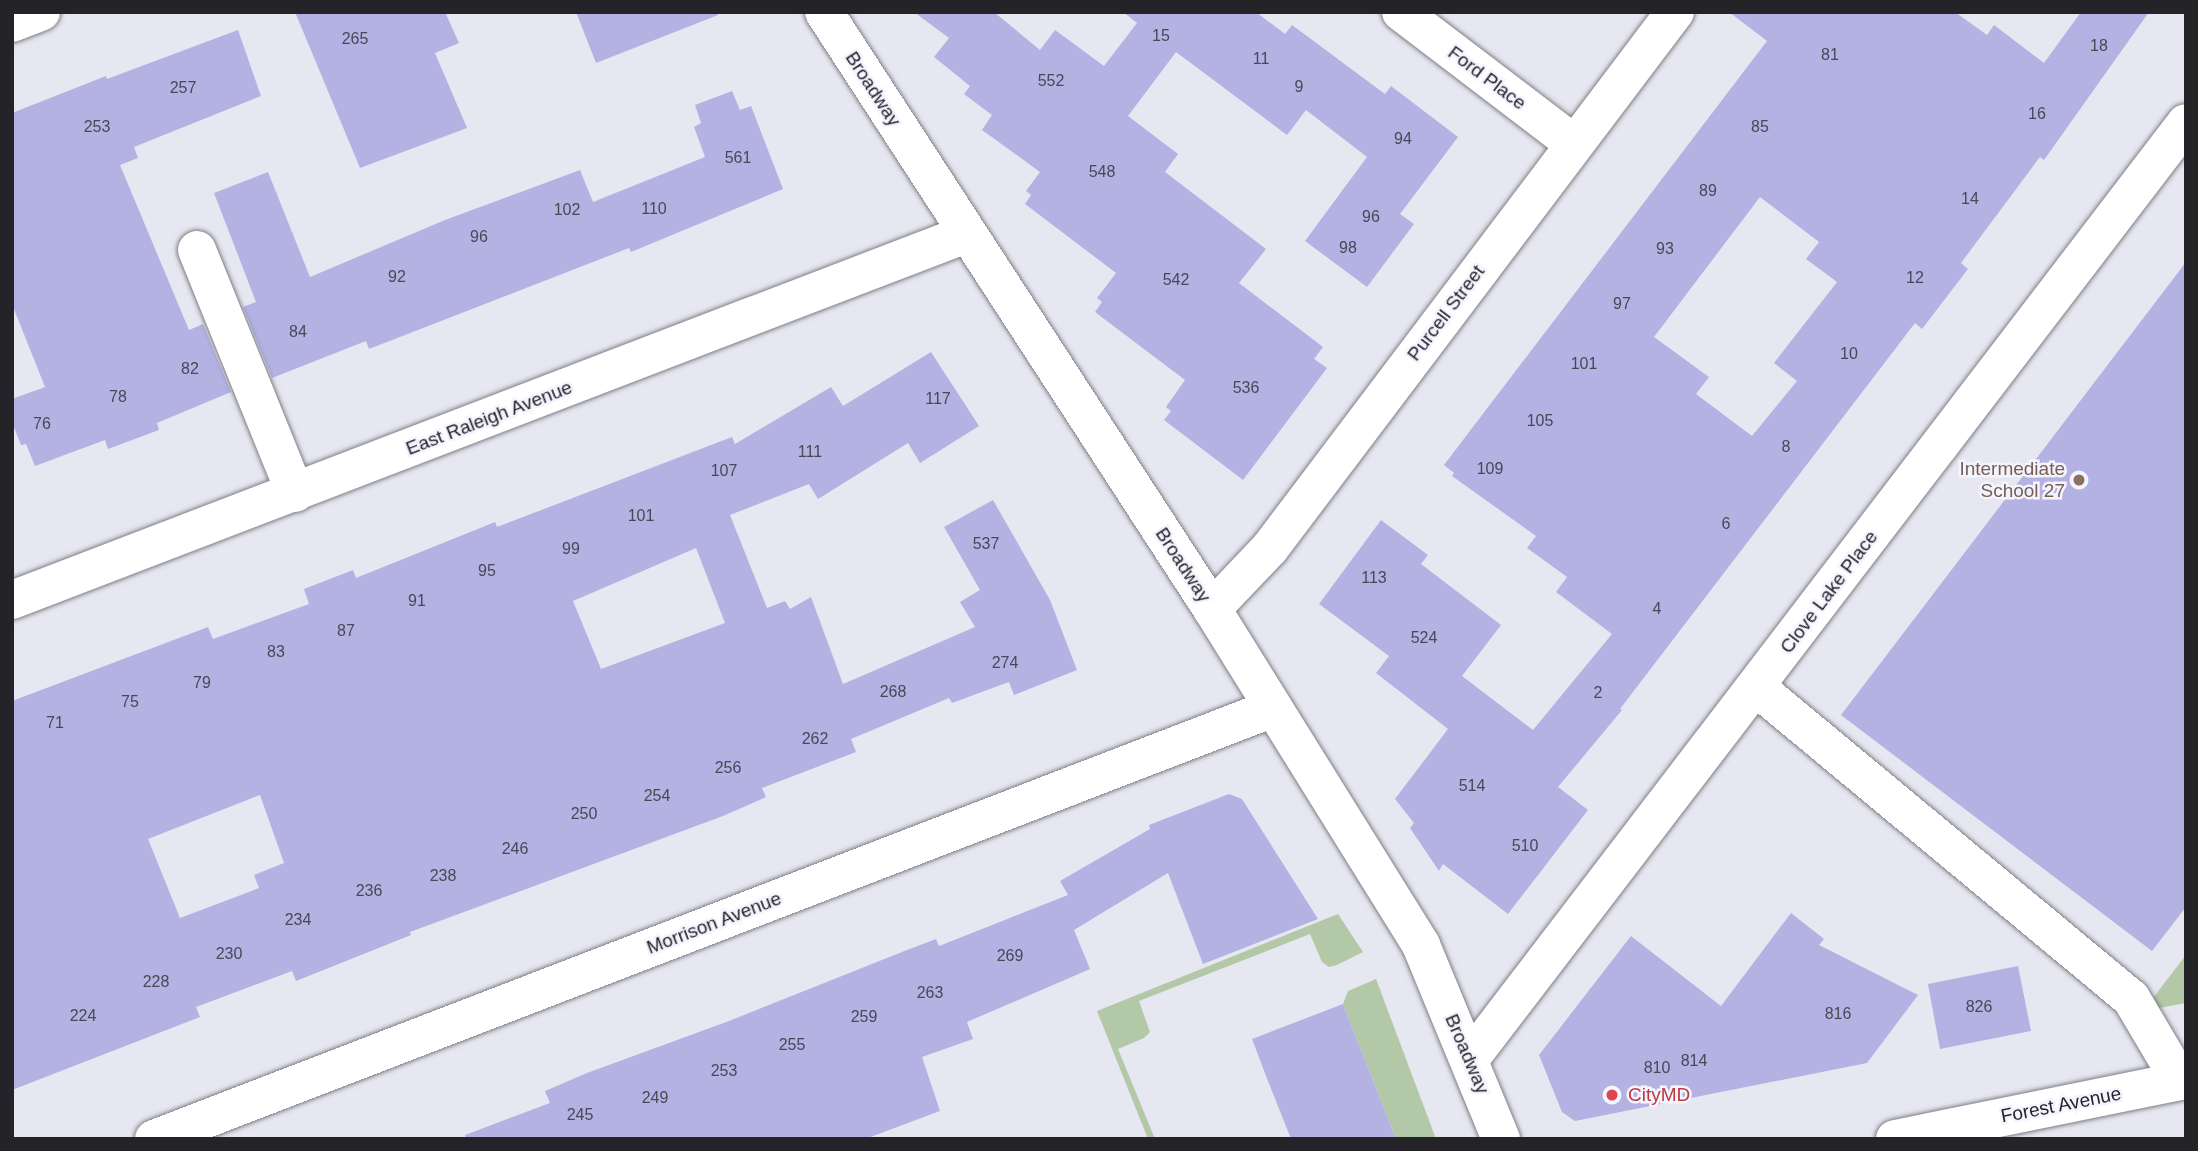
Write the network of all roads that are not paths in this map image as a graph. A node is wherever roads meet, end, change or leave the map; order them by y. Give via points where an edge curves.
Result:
1 (41, 12) edge
2 (824, 12) edge
3 (1401, 12) edge
4 (1675, 12) edge
5 (12, 23) edge
6 (2186, 123) edge
7 (1573, 143) junction
8 (966, 233) junction
9 (197, 250) dead end
10 (295, 493) junction
11 (12, 600) edge
12 (1212, 609) junction
13 (1756, 687) junction
14 (1273, 708) junction
15 (1470, 1059) junction
16 (2183, 1080) edge
17 (154, 1139) edge
18 (1501, 1139) edge
19 (1895, 1139) edge

1 - 5 street
2 - 8 street, Broadway
3 - 7 street, Ford Place
4 - 7 street, Purcell Street
6 - 13 street, Clove Lake Place
7 - 12 street, Purcell Street via 1270,548
8 - 10 street, East Raleigh Avenue
8 - 12 street, Broadway
9 - 10 street
10 - 11 street, East Raleigh Avenue
12 - 14 street, Broadway
13 - 15 street, Clove Lake Place
13 - 16 street via 2131,998
14 - 15 street, Broadway via 1421,945
14 - 17 street, Morrison Avenue
15 - 18 street, Broadway
16 - 19 street, Forest Avenue

